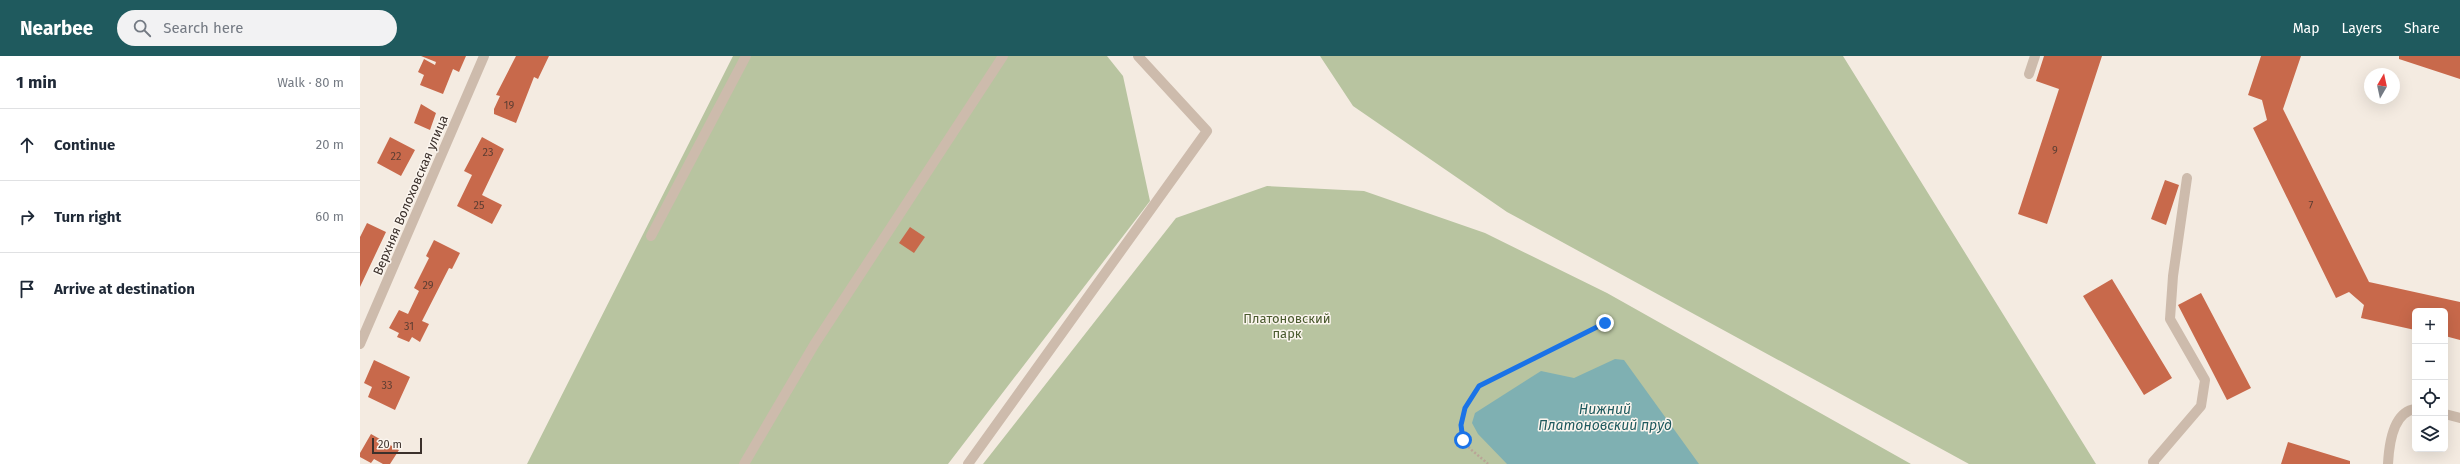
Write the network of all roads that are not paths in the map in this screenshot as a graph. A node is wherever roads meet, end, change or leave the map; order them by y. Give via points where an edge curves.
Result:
1 (484, 56) edge
2 (746, 56) edge
3 (1003, 56) edge
4 (1138, 56) edge
5 (2035, 56) edge
6 (2029, 74) dead end
7 (2187, 178) dead end
8 (651, 236) dead end
9 (360, 344) edge
10 (2412, 409) edge
11 (2448, 415) edge
12 (2460, 418) edge
13 (744, 464) edge
14 (968, 464) edge
15 (2154, 464) edge
16 (2388, 464) edge

1 - 9 street, Верхняя Волоховская улица
2 - 8 street
3 - 13 street via 814,345
4 - 14 street via 1207,131
5 - 6 street
7 - 15 street via 2173,276 2170,319 2205,380 2201,406
10 - 16 street via 2400,416 2392,438
11 - 12 street

